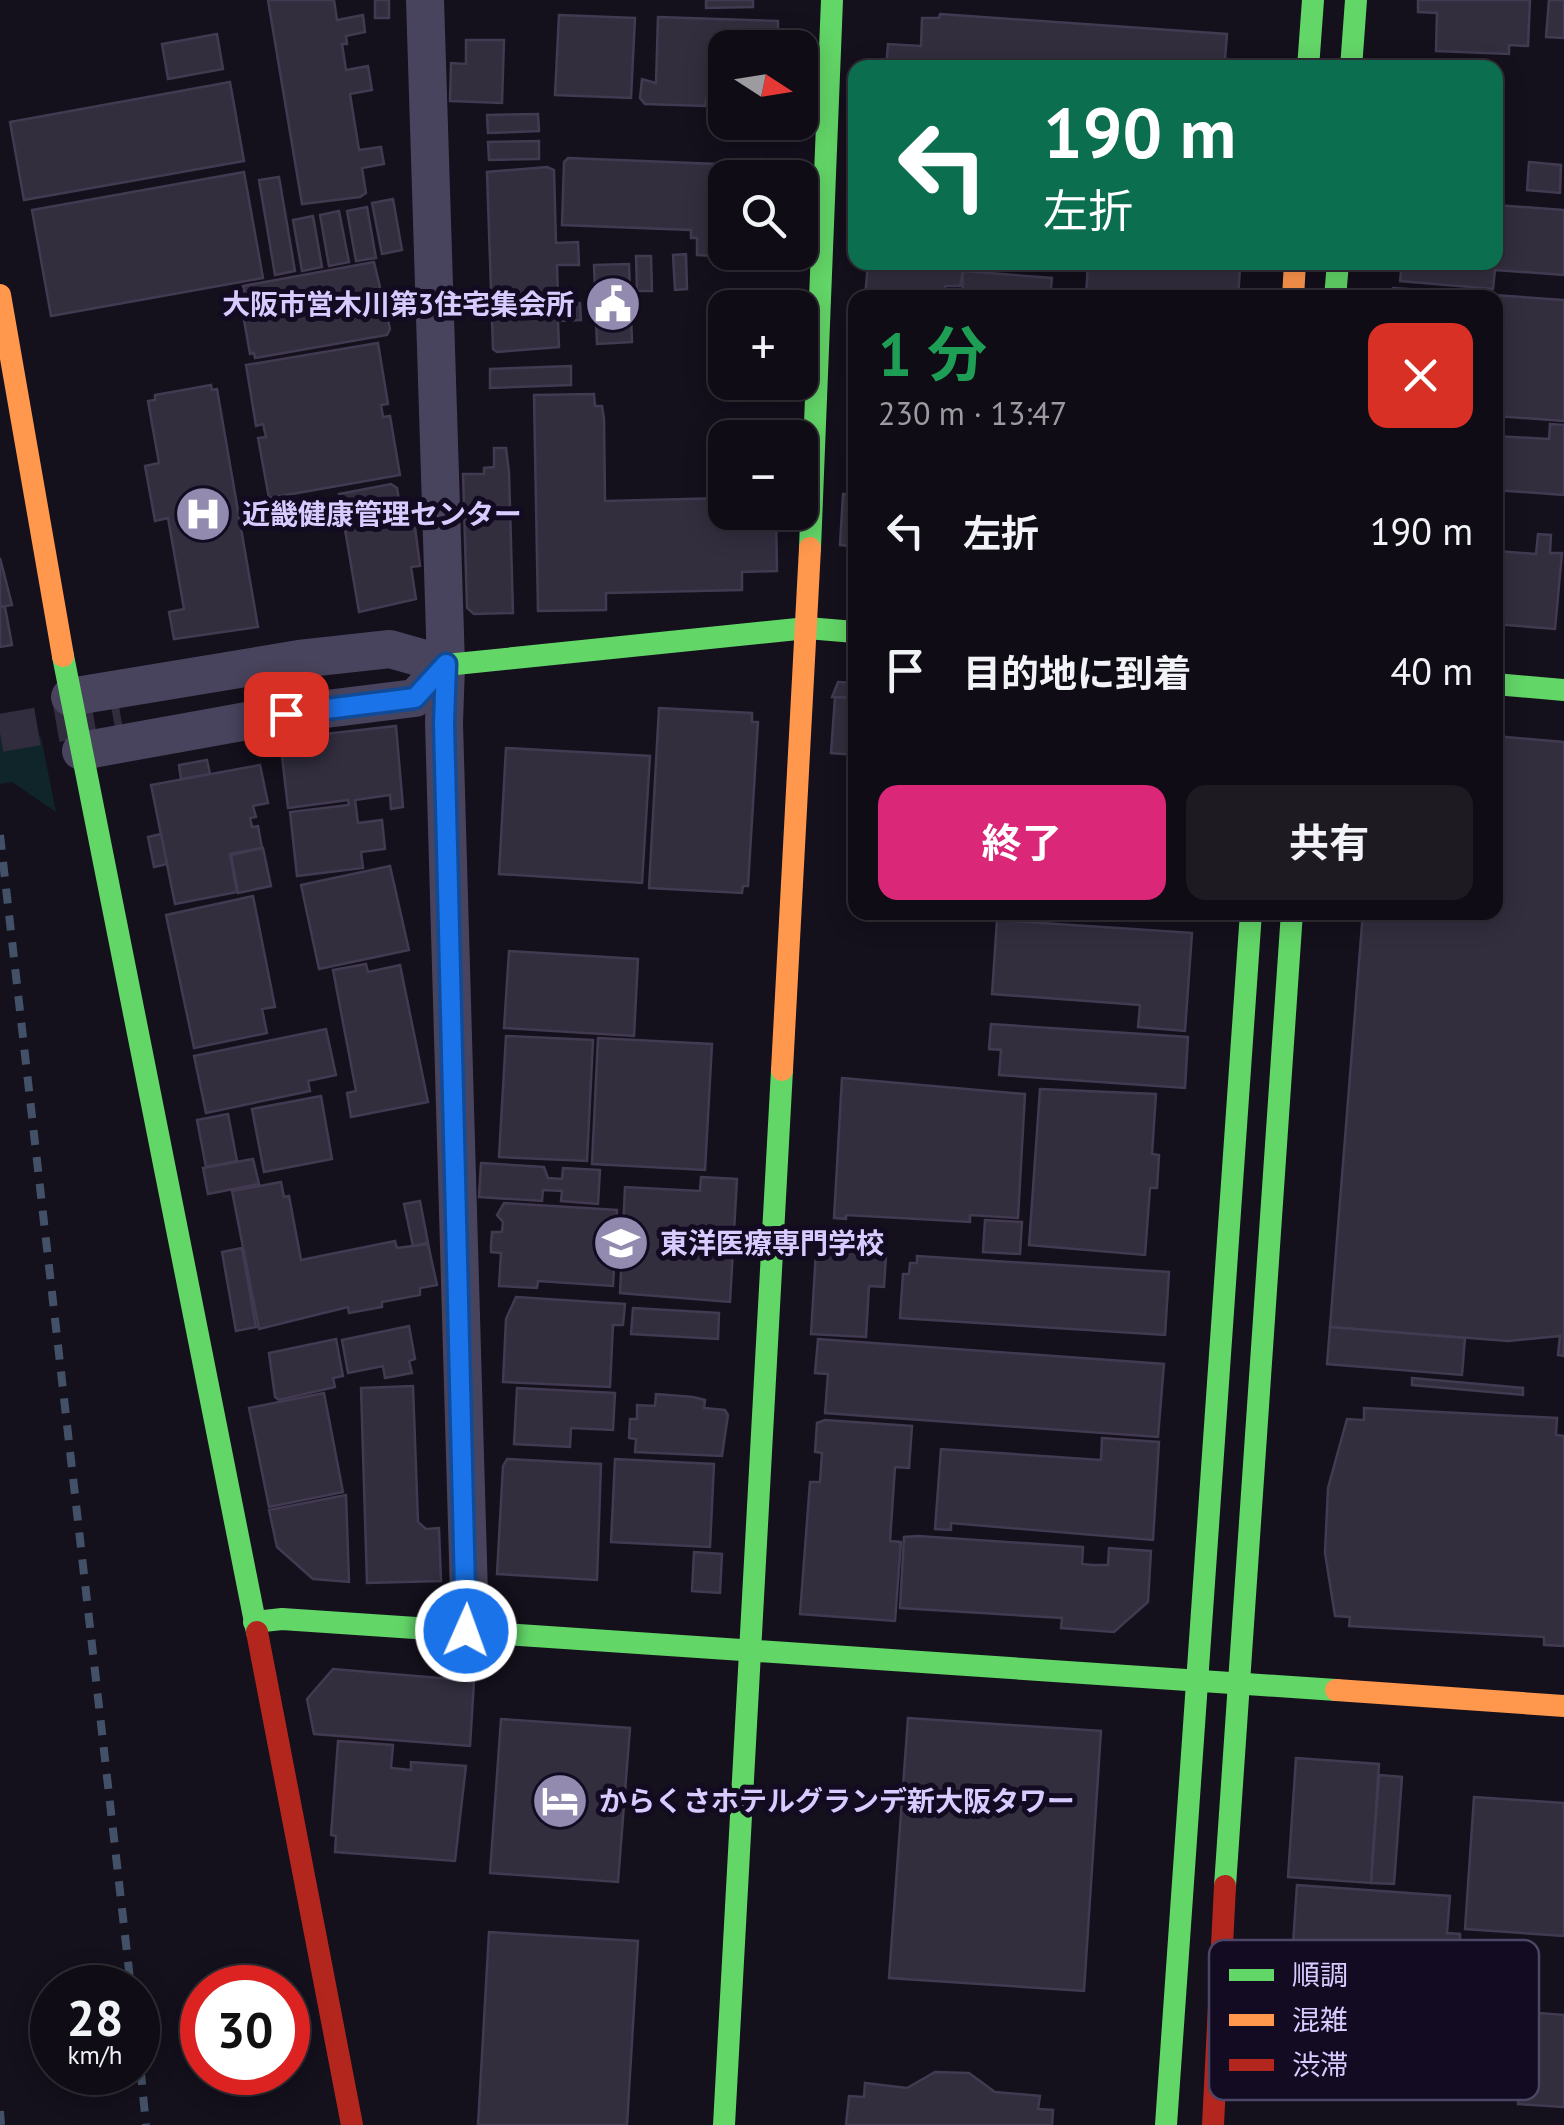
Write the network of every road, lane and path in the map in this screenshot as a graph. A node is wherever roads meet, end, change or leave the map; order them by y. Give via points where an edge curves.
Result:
1 (425, 0) edge
2 (832, 0) edge
3 (1313, 0) edge
4 (1356, 0) edge
5 (1309, 60) edge
6 (1352, 60) edge
7 (0, 296) edge
8 (807, 628) junction
9 (848, 631) edge
10 (446, 664) junction
11 (1503, 685) edge
12 (1564, 690) edge
13 (70, 697) junction
14 (120, 712) tunnel mouth
15 (82, 751) junction
16 (1250, 920) edge
17 (1291, 920) edge
18 (254, 1622) junction
19 (466, 1631) junction
20 (750, 1652) junction
21 (1197, 1682) junction
22 (1239, 1685) junction
23 (1564, 1706) edge
24 (1224, 1940) edge
25 (1214, 2100) edge
26 (352, 2125) edge
27 (724, 2125) edge
28 (1166, 2125) edge
29 (1213, 2125) edge

1 - 10 street
2 - 8 street
3 - 5 street
4 - 6 street
7 - 13 street
8 - 9 street
8 - 10 street
8 - 20 street
10 - 13 street via 390,649
10 - 14 street
10 - 15 street via 415,698
10 - 19 street
11 - 12 street
13 - 15 street
15 - 18 street
16 - 21 street
17 - 22 street
18 - 19 street via 282,1618
18 - 26 street
19 - 20 street
20 - 21 street
20 - 27 street
21 - 22 street
21 - 28 street
22 - 23 street
22 - 24 street
25 - 29 street

